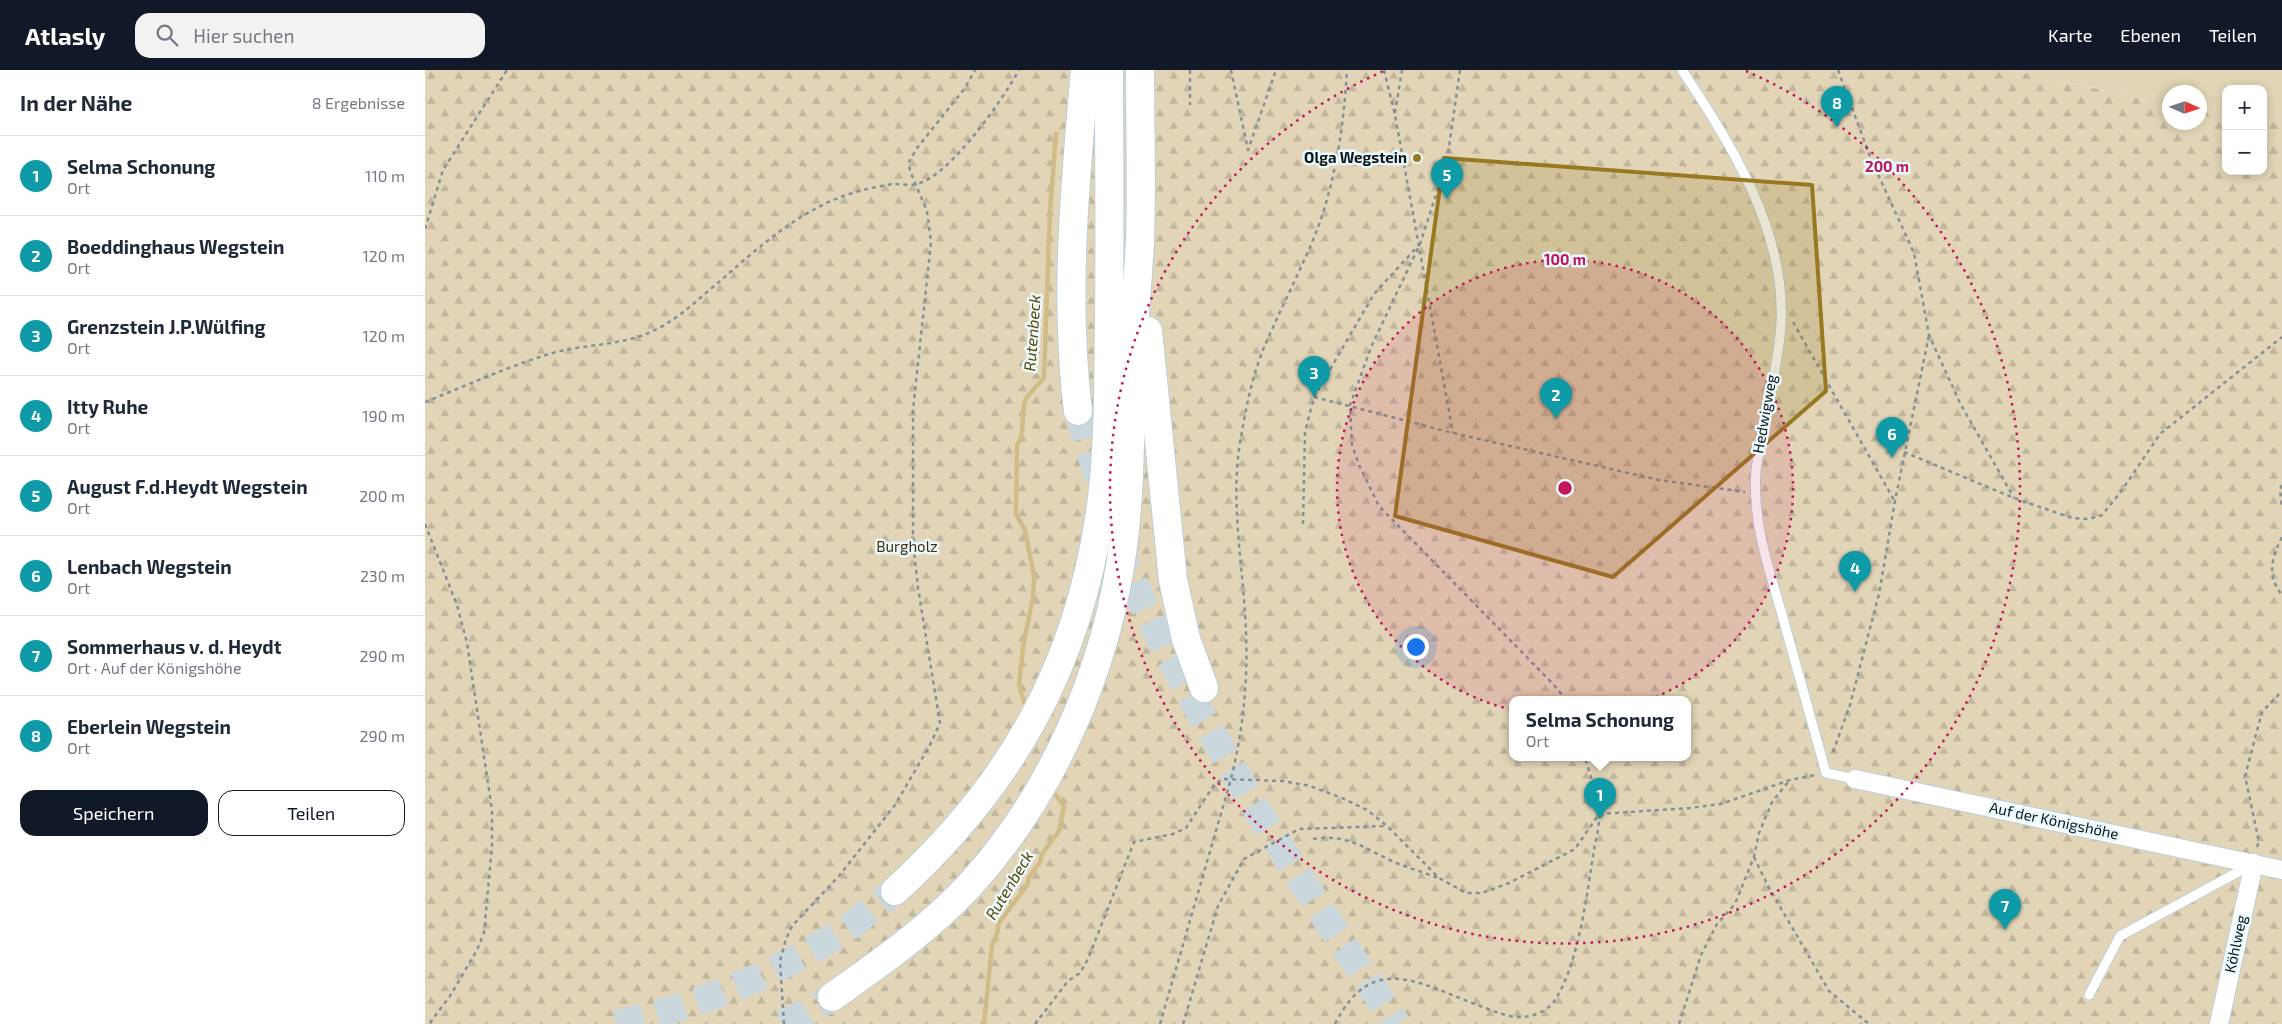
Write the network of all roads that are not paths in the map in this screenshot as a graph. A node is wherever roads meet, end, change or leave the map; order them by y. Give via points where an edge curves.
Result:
1 (1085, 70) edge
2 (1109, 70) edge
3 (1140, 70) edge
4 (1682, 70) edge
5 (1140, 240) junction
6 (1078, 411) tunnel mouth
7 (1204, 688) dead end
8 (1855, 779) joint
9 (2254, 864) junction
10 (2282, 870) edge
11 (895, 891) tunnel mouth
12 (2089, 995) dead end
13 (832, 996) tunnel mouth
14 (2221, 1022) edge

1 - 6 highway via 1071,264 1072,366
2 - 11 highway via 1108,359 1104,480 1086,586 1068,645 1024,738 957,830
3 - 5 highway
4 - 8 lane, Hedwigweg via 1720,128 1749,182 1776,259 1781,302 1777,350 1761,432 1754,494 1758,526 1826,773
5 - 7 highway via 1173,580 1186,639
5 - 13 highway via 1123,545 1109,620 1086,692 1040,787 994,856 935,919 889,957
8 - 9 street, Auf der Königshöhe
9 - 10 street, Auf der Königshöhe
9 - 12 lane via 2120,936
9 - 14 street, Köhlweg

